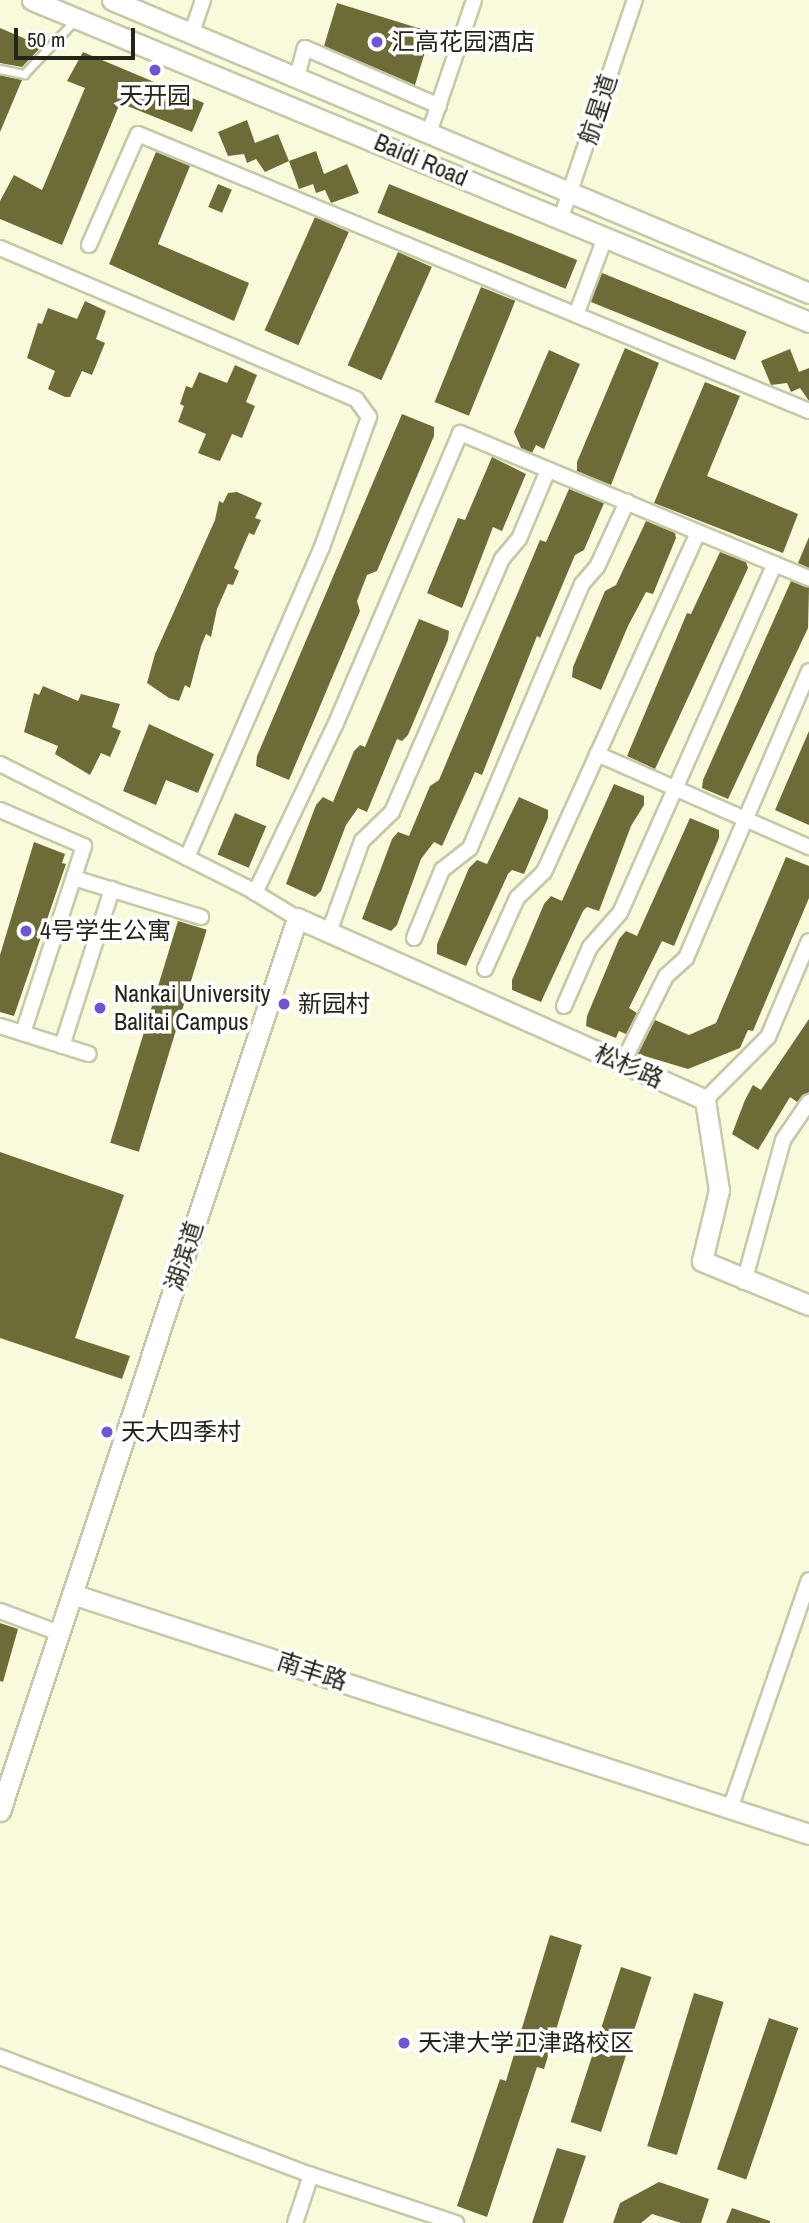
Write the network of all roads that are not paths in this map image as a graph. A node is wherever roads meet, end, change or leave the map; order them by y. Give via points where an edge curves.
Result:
1 (32, 0) edge
2 (112, 0) edge
3 (203, 0) edge
4 (474, 0) edge
5 (635, 0) edge
6 (78, 17) junction
7 (192, 32) junction
8 (0, 69) edge
9 (297, 77) junction
10 (439, 106) junction
11 (429, 132) junction
12 (571, 191) junction
13 (561, 218) junction
14 (605, 238) junction
15 (89, 245) dead end
16 (0, 248) edge
17 (809, 293) edge
18 (576, 315) junction
19 (809, 322) edge
20 (809, 411) edge
21 (548, 470) junction
22 (627, 502) junction
23 (698, 532) junction
24 (775, 564) junction
25 (809, 578) edge
26 (809, 671) edge
27 (597, 754) junction
28 (0, 764) edge
29 (675, 789) junction
30 (1, 813) edge
31 (746, 820) junction
32 (809, 847) edge
33 (187, 858) junction
34 (74, 878) junction
35 (112, 889) junction
36 (255, 892) junction
37 (201, 917) dead end
38 (297, 918) junction
39 (329, 932) junction
40 (414, 938) dead end
41 (809, 942) edge
42 (485, 970) dead end
43 (564, 1006) dead end
44 (0, 1026) edge
45 (23, 1033) junction
46 (62, 1046) junction
47 (89, 1054) dead end
48 (627, 1054) dead end
49 (705, 1100) junction
50 (809, 1102) edge
51 (744, 1282) junction
52 (809, 1305) edge
53 (809, 1580) edge
54 (72, 1594) junction
55 (0, 1611) edge
56 (60, 1633) junction
57 (732, 1804) junction
58 (0, 1811) edge
59 (809, 1824) edge
60 (809, 1834) edge
61 (0, 2057) edge
62 (311, 2175) junction
63 (295, 2223) edge
64 (456, 2223) edge

1 - 6 street, Baidi Road
2 - 7 street, Baidi Road
3 - 7 street
4 - 10 street
5 - 12 street, 航星道
6 - 8 lane via 24,74
6 - 13 street, Baidi Road
7 - 9 street, Baidi Road
9 - 10 street via 305,48
9 - 11 street, Baidi Road
10 - 11 street
11 - 12 street, Baidi Road
12 - 13 street, 航星道
12 - 17 street, Baidi Road
13 - 14 street, Baidi Road
14 - 18 street
14 - 19 street, Baidi Road
15 - 18 street via 138,134
16 - 33 street via 356,399 369,417 322,547
18 - 20 street
21 - 22 street
21 - 36 street via 460,433 336,723
21 - 39 street via 519,539 502,559 392,812 362,841
22 - 23 street
22 - 40 street via 597,567 582,584 470,848 442,870
23 - 24 street
23 - 27 street
24 - 25 street
24 - 29 street
26 - 31 street
27 - 29 street
27 - 42 street via 544,872 517,898
28 - 33 street
29 - 31 street
29 - 43 street via 620,912 590,947
30 - 34 street via 84,846
31 - 32 street
31 - 48 street via 686,958 666,976
33 - 36 street
34 - 35 street
34 - 45 street
35 - 37 street
35 - 46 street
36 - 38 street
38 - 39 street, 松杉路
38 - 54 street, 湖滨道
39 - 49 street, 松杉路
41 - 49 street via 768,1037
44 - 45 street
45 - 46 street
46 - 47 street
49 - 51 street via 719,1190 702,1261
50 - 51 street via 783,1140
51 - 52 street
53 - 57 street
54 - 56 street, 湖滨道
54 - 57 street, 南丰路 via 551,1747 591,1755
55 - 56 street
56 - 58 street, 湖滨道
57 - 59 street, 南丰路
57 - 60 street, 南丰路
61 - 62 street
62 - 63 street
62 - 64 street

